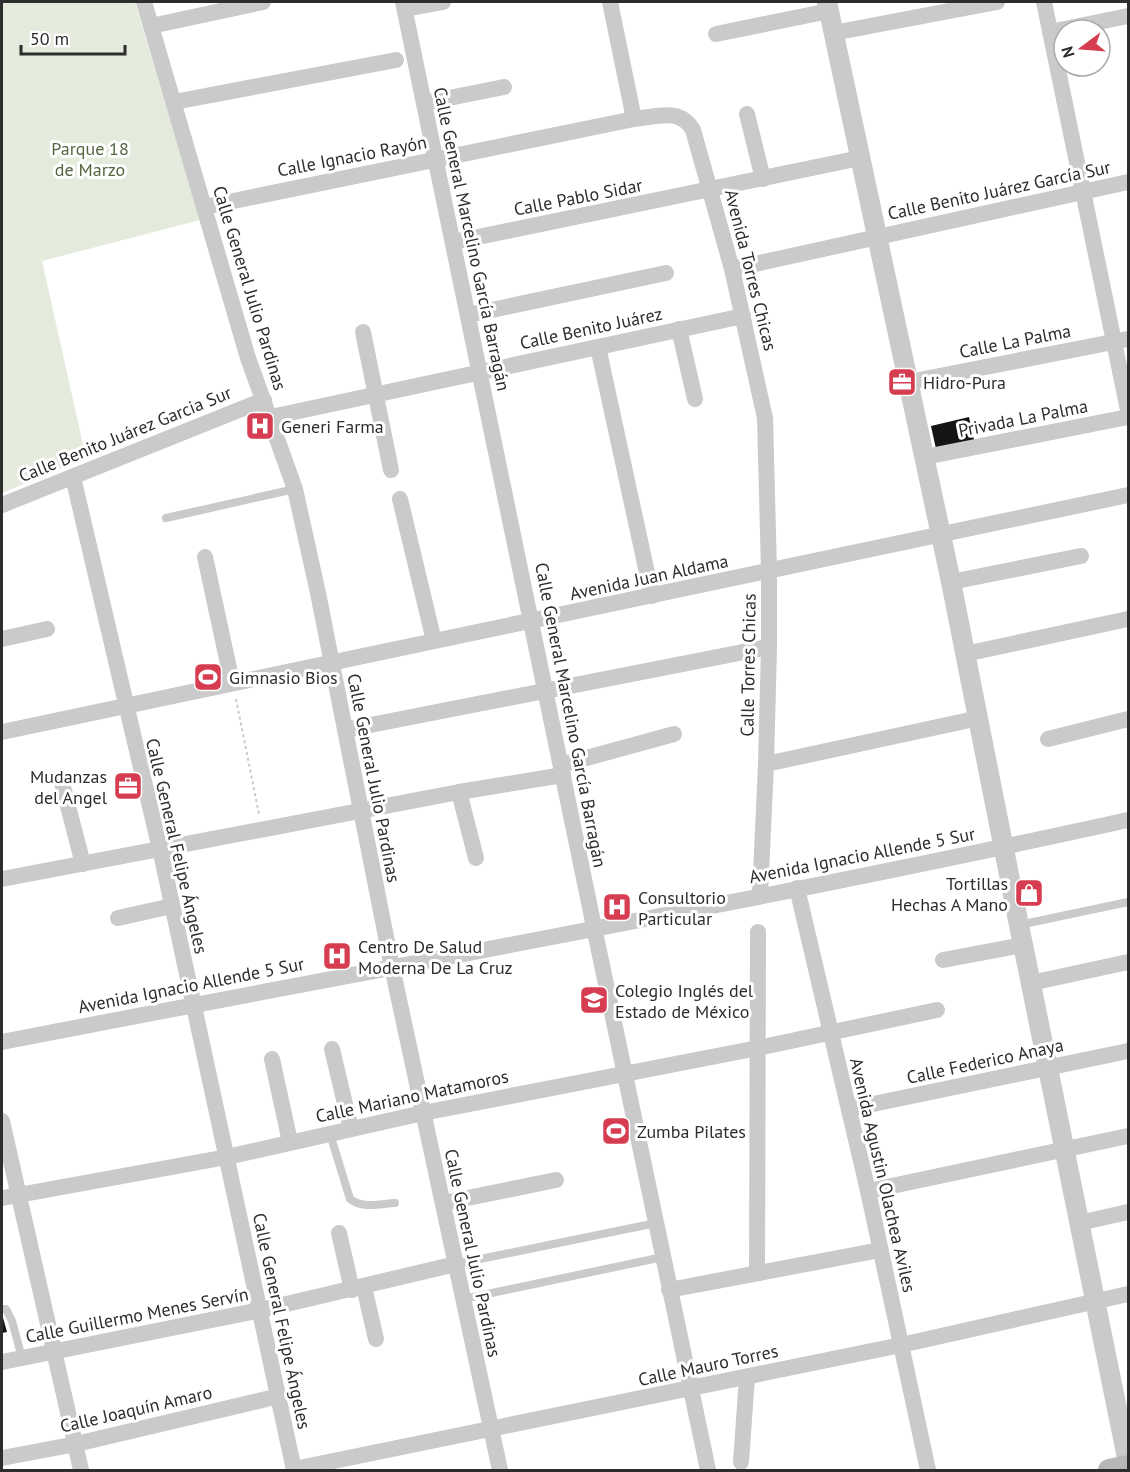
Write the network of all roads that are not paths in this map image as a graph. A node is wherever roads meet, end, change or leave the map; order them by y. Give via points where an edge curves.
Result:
1 (144, 2) edge
2 (263, 2) edge
3 (443, 2) edge
4 (610, 2) edge
5 (997, 2) edge
6 (1044, 2) edge
7 (404, 5) edge
8 (828, 6) edge
9 (1128, 16) edge
10 (151, 26) junction
11 (1050, 32) junction
12 (833, 33) junction
13 (716, 34) dead end
14 (396, 60) dead end
15 (504, 87) dead end
16 (174, 102) junction
17 (424, 103) junction
18 (747, 114) dead end
19 (685, 118) joint
20 (634, 119) junction
21 (860, 158) junction
22 (435, 160) junction
23 (763, 179) junction
24 (1128, 182) edge
25 (711, 190) junction
26 (1084, 192) junction
27 (204, 207) junction
28 (877, 237) junction
29 (454, 242) junction
30 (732, 269) junction
31 (666, 273) dead end
32 (468, 315) junction
33 (743, 316) junction
34 (679, 329) junction
35 (363, 332) dead end
36 (1121, 340) edge
37 (598, 346) junction
38 (480, 371) junction
39 (909, 382) junction
40 (376, 394) junction
41 (695, 399) dead end
42 (264, 400) junction
43 (1128, 411) edge
44 (271, 417) junction
45 (1128, 417) edge
46 (766, 436) joint
47 (925, 457) junction
48 (391, 471) dead end
49 (73, 477) junction
50 (295, 489) junction
51 (1128, 495) edge
52 (400, 499) dead end
53 (2, 505) edge
54 (166, 518) dead end
55 (941, 534) junction
56 (205, 556) dead end
57 (1082, 556) dead end
58 (769, 571) junction
59 (951, 582) junction
60 (652, 596) junction
61 (1128, 619) edge
62 (532, 621) junction
63 (47, 628) dead end
64 (2, 639) edge
65 (434, 641) junction
66 (769, 647) junction
67 (965, 654) junction
68 (332, 661) junction
69 (232, 682) junction
70 (547, 692) junction
71 (125, 705) junction
72 (979, 718) junction
73 (1128, 719) edge
74 (345, 730) junction
75 (2, 732) edge
76 (674, 734) dead end
77 (1048, 739) dead end
78 (766, 765) junction
79 (562, 770) junction
80 (62, 783) dead end
81 (459, 792) junction
82 (360, 812) junction
83 (1128, 820) edge
84 (1004, 848) junction
85 (160, 849) junction
86 (476, 858) dead end
87 (83, 864) junction
88 (2, 879) edge
89 (797, 888) junction
90 (760, 895) junction
91 (1128, 902) edge
92 (172, 906) junction
93 (118, 918) dead end
94 (1019, 925) junction
95 (594, 927) junction
96 (758, 932) dead end
97 (1023, 945) junction
98 (943, 960) dead end
99 (1128, 962) edge
100 (392, 966) junction
101 (1031, 983) junction
102 (193, 1005) junction
103 (936, 1010) dead end
104 (831, 1032) junction
105 (2, 1042) edge
106 (758, 1048) junction
107 (332, 1049) dead end
108 (1128, 1051) edge
109 (272, 1059) dead end
110 (1048, 1067) junction
111 (626, 1072) junction
112 (849, 1109) junction
113 (423, 1113) junction
114 (2, 1121) edge
115 (351, 1130) junction
116 (330, 1134) junction
117 (1128, 1136) edge
118 (290, 1142) junction
119 (1065, 1150) junction
120 (227, 1157) junction
121 (556, 1180) dead end
122 (867, 1191) junction
123 (10, 1196) edge
124 (395, 1203) dead end
125 (443, 1203) junction
126 (1128, 1212) edge
127 (656, 1222) junction
128 (1079, 1223) junction
129 (339, 1233) dead end
130 (880, 1250) junction
131 (663, 1257) junction
132 (456, 1264) junction
133 (757, 1273) junction
134 (358, 1288) junction
135 (669, 1290) junction
136 (1128, 1294) edge
137 (463, 1299) junction
138 (1095, 1302) junction
139 (2, 1309) edge
140 (261, 1310) junction
141 (376, 1339) dead end
142 (901, 1345) junction
143 (56, 1352) junction
144 (22, 1358) junction
145 (2, 1362) edge
146 (747, 1377) junction
147 (690, 1389) junction
148 (279, 1396) junction
149 (490, 1429) junction
150 (76, 1444) junction
151 (2, 1458) edge
152 (741, 1462) dead end
153 (1128, 1465) edge
154 (294, 1469) edge
155 (81, 1470) edge
156 (500, 1470) edge
157 (708, 1470) edge
158 (928, 1470) edge
159 (1109, 1470) edge

1 - 10 street, Calle General Julio Pardinas
2 - 10 street
3 - 7 street
4 - 20 street
5 - 12 street
6 - 11 street
7 - 17 street, Calle General Marcelino García Barragán
8 - 12 street
8 - 13 street
9 - 11 street
10 - 16 street, Calle General Julio Pardinas
11 - 26 street
12 - 21 street
14 - 16 street
15 - 17 street
16 - 27 street, Calle General Julio Pardinas
17 - 22 street, Calle General Marcelino García Barragán
18 - 23 street
19 - 20 street, Calle Ignacio Rayón via 667,115
19 - 25 street, Avenida Torres Chicas via 693,130
20 - 22 street, Calle Ignacio Rayón
21 - 23 street, Calle Pablo Sidar
21 - 28 street
22 - 27 street, Calle Ignacio Rayón
22 - 29 street, Calle General Marcelino García Barragán
23 - 25 street, Calle Pablo Sidar
24 - 26 street, Calle Benito Juárez García Sur
25 - 29 street, Calle Pablo Sidar
25 - 30 street, Avenida Torres Chicas
26 - 28 street, Calle Benito Juárez García Sur
26 - 36 street
27 - 42 street, Calle General Julio Pardinas
28 - 30 street, Calle Benito Juárez García Sur
28 - 39 street
29 - 32 street, Calle General Marcelino García Barragán
30 - 33 street, Avenida Torres Chicas
31 - 32 street
32 - 38 street, Calle General Marcelino García Barragán
33 - 34 street, Calle Benito Juárez
33 - 46 street, Avenida Torres Chicas via 762,398
34 - 37 street, Calle Benito Juárez
34 - 41 street
35 - 40 street
36 - 39 street, Calle La Palma
36 - 43 street
37 - 38 street, Calle Benito Juárez
37 - 60 street
38 - 40 street, Calle Benito Juárez
38 - 62 street, Calle General Marcelino García Barragán
39 - 47 street
40 - 44 street, Calle Benito Juárez
40 - 48 street
42 - 44 street, Calle General Julio Pardinas
42 - 49 street, Calle Benito Juárez Garcia Sur
44 - 50 street, Calle General Julio Pardinas
45 - 47 street, Privada La Palma
46 - 58 street, Calle Torres Chicas
47 - 55 street
49 - 53 street, Calle Benito Juárez Garcia Sur
49 - 71 street, Calle General Felipe Ángeles
50 - 54 lane
50 - 68 street, Calle General Julio Pardinas
51 - 55 street, Avenida Juan Aldama
52 - 65 street
55 - 58 street, Avenida Juan Aldama
55 - 59 street
56 - 69 street
57 - 59 street
58 - 60 street, Avenida Juan Aldama
58 - 66 street, Calle Torres Chicas
59 - 67 street
60 - 62 street, Avenida Juan Aldama
61 - 67 street
62 - 65 street, Avenida Juan Aldama
62 - 70 street, Calle General Marcelino García Barragán
63 - 64 street
65 - 68 street, Avenida Juan Aldama
66 - 70 street
66 - 78 street, Calle Torres Chicas
67 - 72 street
68 - 69 street, Avenida Juan Aldama
68 - 74 street, Calle General Julio Pardinas
69 - 71 street, Avenida Juan Aldama
70 - 74 street
70 - 79 street, Calle General Marcelino García Barragán
71 - 75 street, Avenida Juan Aldama
71 - 85 street, Calle General Felipe Ángeles
72 - 78 street
72 - 84 street
73 - 77 street
74 - 82 street, Calle General Julio Pardinas
76 - 79 street
78 - 90 street, Calle Torres Chicas
79 - 81 street
79 - 95 street, Calle General Marcelino García Barragán
80 - 87 street
81 - 82 street
81 - 86 street
82 - 85 street
82 - 100 street, Calle General Julio Pardinas
83 - 84 street, Avenida Ignacio Allende 5 Sur
84 - 89 street, Avenida Ignacio Allende 5 Sur
84 - 94 street
85 - 87 street
85 - 92 street, Calle General Felipe Ángeles
87 - 88 street
89 - 90 street, Avenida Ignacio Allende 5 Sur
89 - 104 street, Avenida Agustin Olachea Aviles
90 - 95 street, Avenida Ignacio Allende 5 Sur
91 - 94 lane
92 - 93 street
92 - 102 street, Calle General Felipe Ángeles
94 - 97 street
95 - 100 street, Avenida Ignacio Allende 5 Sur
95 - 111 street, Calle General Marcelino García Barragán
96 - 106 street
97 - 98 street
97 - 101 street
99 - 101 street
100 - 102 street, Avenida Ignacio Allende 5 Sur
100 - 113 street, Calle General Julio Pardinas
101 - 110 street
102 - 105 street, Avenida Ignacio Allende 5 Sur
102 - 120 street, Calle General Felipe Ángeles
103 - 104 street, Calle Mariano Matamoros
104 - 106 street, Calle Mariano Matamoros
104 - 112 street, Avenida Agustin Olachea Aviles
106 - 111 street, Calle Mariano Matamoros
106 - 133 street
107 - 115 street
108 - 110 street, Calle Federico Anaya
109 - 118 street
110 - 112 street, Calle Federico Anaya
110 - 119 street
111 - 113 street, Calle Mariano Matamoros
111 - 127 street, Calle General Marcelino García Barragán
112 - 122 street, Avenida Agustin Olachea Aviles
113 - 115 street, Calle Mariano Matamoros
113 - 125 street, Calle General Julio Pardinas
114 - 123 street
115 - 116 street, Calle Mariano Matamoros
116 - 118 street, Calle Mariano Matamoros
116 - 124 lane via 350,1199 366,1205
117 - 119 street
118 - 120 street, Calle Mariano Matamoros
119 - 122 street
119 - 128 street
120 - 123 street, Calle Mariano Matamoros
120 - 140 street, Calle General Felipe Ángeles
121 - 125 street
122 - 130 street, Avenida Agustin Olachea Aviles
123 - 143 street
125 - 132 street, Calle General Julio Pardinas
126 - 128 street
127 - 131 street, Calle General Marcelino García Barragán
127 - 132 lane
128 - 138 street
129 - 134 street
130 - 133 street
130 - 142 street, Avenida Agustin Olachea Aviles
131 - 135 street, Calle General Marcelino García Barragán
131 - 137 lane
132 - 134 street, Calle Guillermo Menes Servín
132 - 137 street, Calle General Julio Pardinas
133 - 135 street
134 - 140 street, Calle Guillermo Menes Servín
134 - 141 street
135 - 147 street, Calle General Marcelino García Barragán
136 - 138 street, Calle Mauro Torres
137 - 149 street, Calle General Julio Pardinas
138 - 142 street, Calle Mauro Torres
138 - 153 street
139 - 144 lane via 6,1309 12,1321
140 - 143 street, Calle Guillermo Menes Servín
140 - 148 street, Calle General Felipe Ángeles
142 - 146 street, Calle Mauro Torres
142 - 158 street, Avenida Agustin Olachea Aviles
143 - 144 street, Calle Guillermo Menes Servín
143 - 150 street
144 - 145 street, Calle Guillermo Menes Servín
146 - 147 street, Calle Mauro Torres
146 - 152 street
147 - 149 street, Calle Mauro Torres
147 - 157 street, Calle General Marcelino García Barragán
148 - 150 street, Calle Joaquín Amaro
148 - 154 street, Calle General Felipe Ángeles
149 - 154 street, Calle Mauro Torres
149 - 156 street, Calle General Julio Pardinas
150 - 151 street, Calle Joaquín Amaro
150 - 155 street
153 - 159 main road

